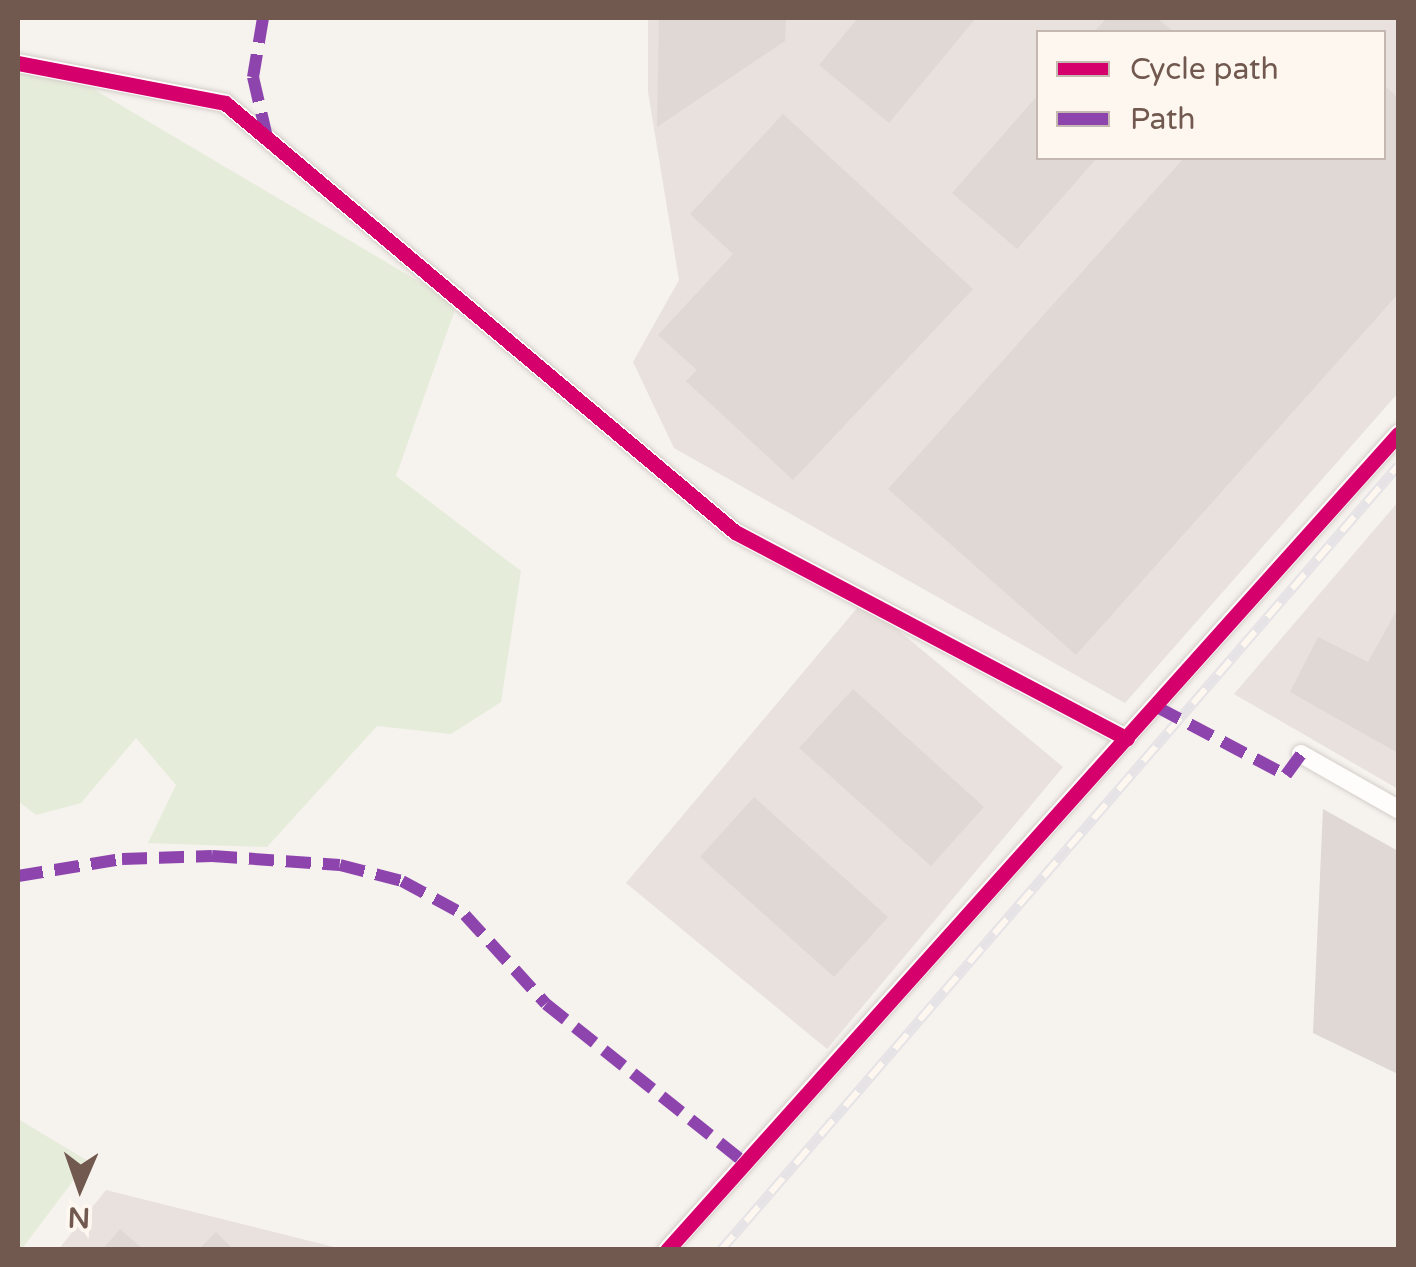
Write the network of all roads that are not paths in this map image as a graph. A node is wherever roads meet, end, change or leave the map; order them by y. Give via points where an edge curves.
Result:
1 (18, 63) edge
2 (1398, 434) edge
3 (1128, 739) junction
4 (1301, 754) dead end
5 (1398, 809) edge
6 (667, 1250) edge

1 - 3 street via 225,103 735,532
2 - 3 street
3 - 6 street
4 - 5 street

